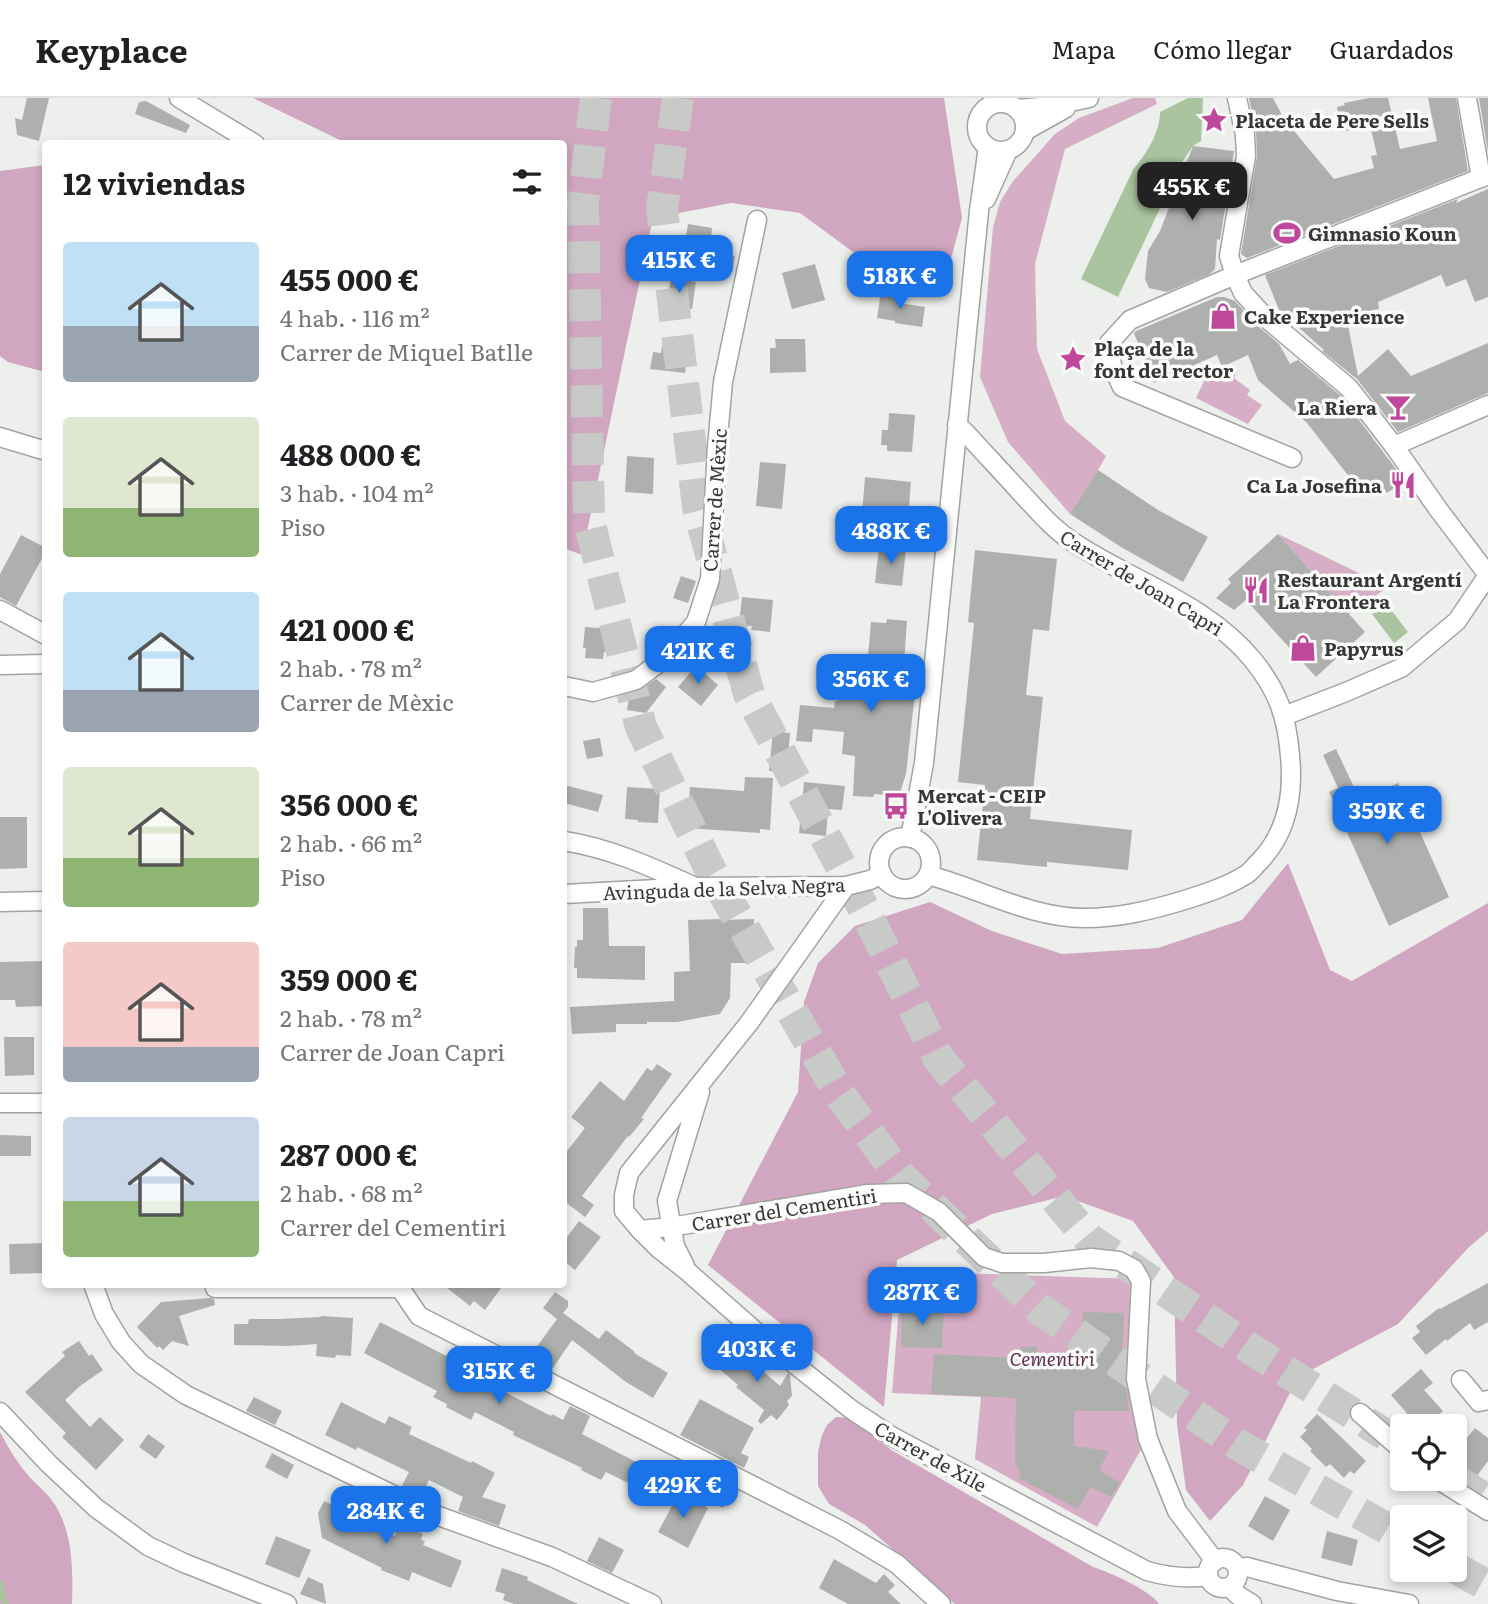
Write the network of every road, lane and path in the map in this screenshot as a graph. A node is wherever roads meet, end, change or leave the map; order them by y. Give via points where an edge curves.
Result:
1 (180, 98) edge
2 (1237, 98) edge
3 (1467, 98) edge
4 (1083, 100) edge
5 (1007, 103) edge
6 (980, 107) edge
7 (1025, 131) junction
8 (248, 140) edge
9 (988, 147) junction
10 (1008, 150) junction
11 (1485, 176) edge
12 (979, 211) junction
13 (758, 220) dead end
14 (1235, 275) junction
15 (1488, 405) edge
16 (957, 425) junction
17 (0, 437) edge
18 (1394, 446) junction
19 (42, 450) edge
20 (1292, 458) dead end
21 (1488, 575) edge
22 (0, 610) edge
23 (42, 633) edge
24 (42, 664) edge
25 (0, 665) edge
26 (567, 688) edge
27 (1284, 716) junction
28 (911, 838) junction
29 (567, 841) edge
30 (882, 874) junction
31 (928, 875) junction
32 (846, 886) junction
33 (694, 887) junction
34 (567, 894) edge
35 (42, 901) edge
36 (0, 902) edge
37 (703, 1082) junction
38 (0, 1103) edge
39 (42, 1103) edge
40 (671, 1227) junction
41 (640, 1230) junction
42 (687, 1270) junction
43 (94, 1288) edge
44 (401, 1288) edge
45 (1461, 1380) dead end
46 (1488, 1400) edge
47 (0, 1412) edge
48 (1360, 1412) dead end
49 (1390, 1439) edge
50 (1456, 1491) edge
51 (1488, 1511) edge
52 (1212, 1568) junction
53 (1238, 1568) junction
54 (1230, 1587) junction
55 (287, 1604) edge
56 (652, 1604) edge
57 (941, 1604) edge
58 (1252, 1604) edge
59 (1409, 1604) edge

1 - 8 street
2 - 14 street via 1246,156 1229,256
3 - 11 street
4 - 5 street
4 - 7 street
5 - 6 street
5 - 7 street via 1025,123
6 - 9 street via 978,135
7 - 10 street via 1018,145
9 - 10 street
9 - 12 street
10 - 12 street
11 - 14 street
12 - 16 street
13 - 26 street, Carrer de Mèxic via 723,382 710,579 696,622 664,659 636,680 593,692
14 - 18 street via 1243,293 1266,318 1349,388
14 - 20 street via 1130,320 1109,342 1112,366 1122,387
15 - 18 street
16 - 27 street, Carrer de Joan Capri via 1071,541 1196,610 1236,640 1275,694
16 - 28 street via 925,763
17 - 19 street
18 - 21 street
21 - 27 street via 1457,621 1401,668
22 - 23 street
24 - 25 street
27 - 31 street, Carrer de Joan Capri via 1292,770 1290,806 1282,831 1248,873 1225,885 1139,913 1084,918 1045,914
28 - 30 street via 897,839 885,847 880,860
28 - 31 street via 929,852
29 - 33 street via 634,859
30 - 31 street via 891,885 905,889 919,885
30 - 32 street, Avinguda de la Selva Negra
32 - 33 street, Avinguda de la Selva Negra
32 - 37 street, Carrer de Xile
33 - 34 street, Avinguda de la Selva Negra
35 - 36 street
37 - 40 street, Carrer de Xile via 667,1201
37 - 41 street, Carrer de Xile via 629,1173 624,1211
38 - 39 street
40 - 41 street, Carrer del Cementiri
40 - 42 street, Carrer de Xile
40 - 52 street, Carrer del Cementiri via 868,1194 906,1193 939,1212 984,1257 1002,1263 1091,1258 1119,1261 1134,1269 1140,1281 1136,1379 1148,1439 1177,1511
41 - 42 street, Carrer de Xile
42 - 52 street, Carrer de Xile via 778,1352 893,1437 1147,1571 1191,1579
43 - 56 street via 121,1342 141,1364 186,1395 433,1514 552,1557
44 - 57 street via 419,1316 840,1530 897,1564
45 - 46 street via 1479,1402
47 - 55 street via 96,1508 148,1546
48 - 49 street
50 - 51 street
52 - 53 street via 1221,1558
52 - 54 street via 1211,1583
53 - 54 street via 1238,1579
53 - 59 street
54 - 58 street

